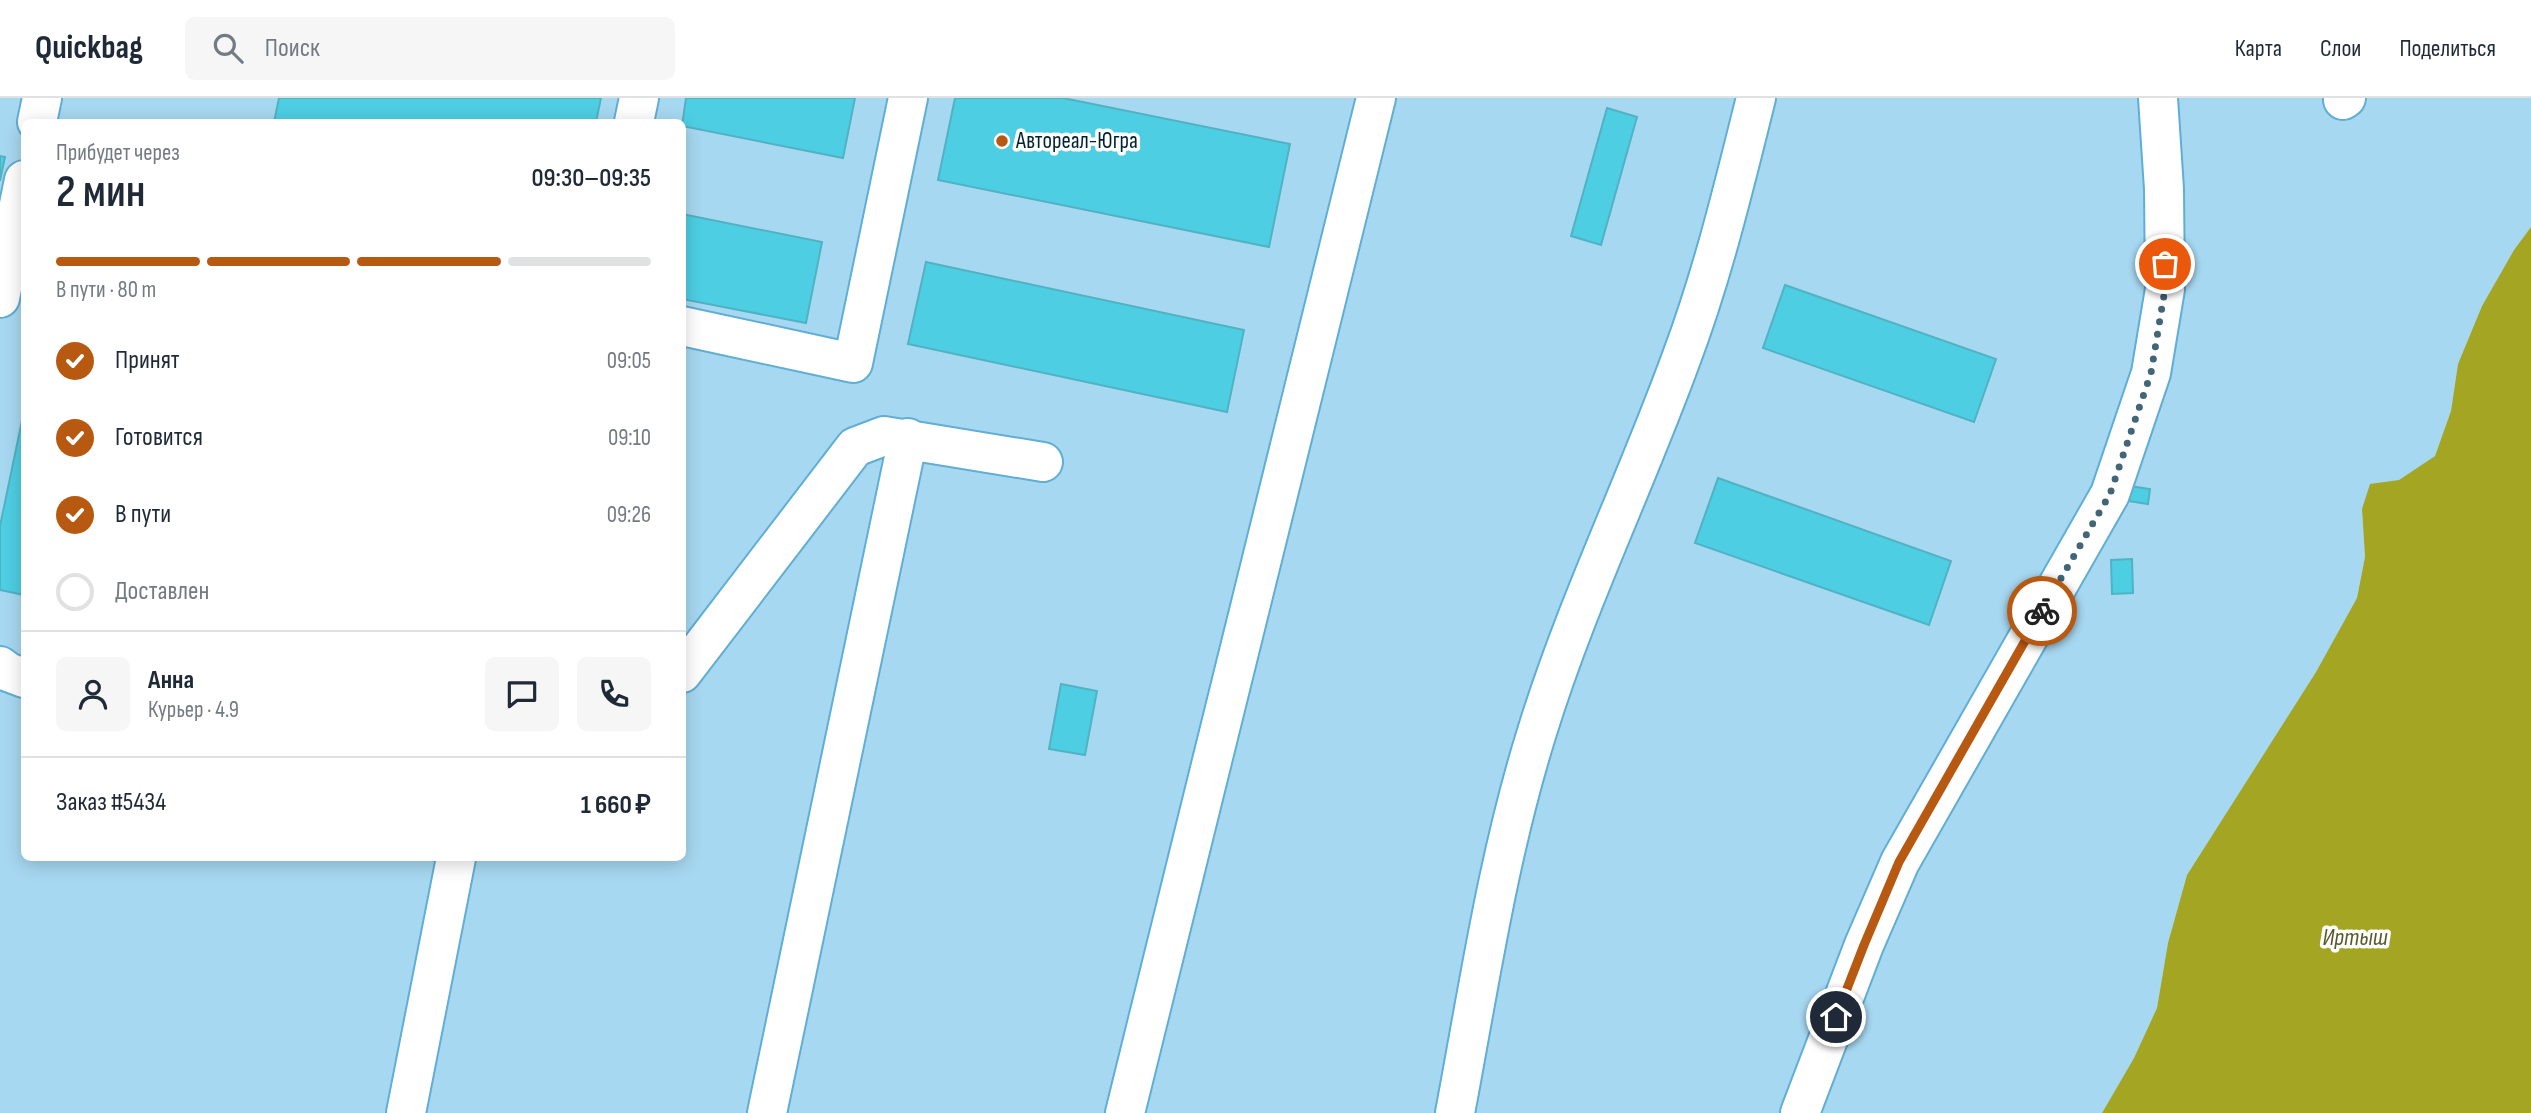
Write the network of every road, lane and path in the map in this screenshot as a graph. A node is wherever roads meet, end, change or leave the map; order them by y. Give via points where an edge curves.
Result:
1 (42, 98) edge
2 (639, 98) edge
3 (908, 98) edge
4 (1376, 98) edge
5 (1756, 98) edge
6 (2158, 98) edge
7 (38, 119) edge
8 (635, 119) edge
9 (21, 195) edge
10 (0, 298) edge
11 (686, 327) edge
12 (908, 438) junction
13 (1043, 462) dead end
14 (0, 666) edge
15 (686, 668) edge
16 (21, 677) edge
17 (455, 861) edge
18 (406, 1113) edge
19 (767, 1113) edge
20 (1125, 1113) edge
21 (1455, 1113) edge
22 (1800, 1113) edge

1 - 7 lane
2 - 8 lane
3 - 11 lane via 853,363
4 - 20 lane
5 - 21 lane via 1721,240 1682,358 1570,632 1536,734 1507,843
6 - 22 lane via 2165,289 2151,373 2110,494 1899,862
9 - 10 lane
12 - 13 lane
12 - 15 lane via 884,436 855,447
12 - 19 lane
14 - 16 lane
17 - 18 lane

